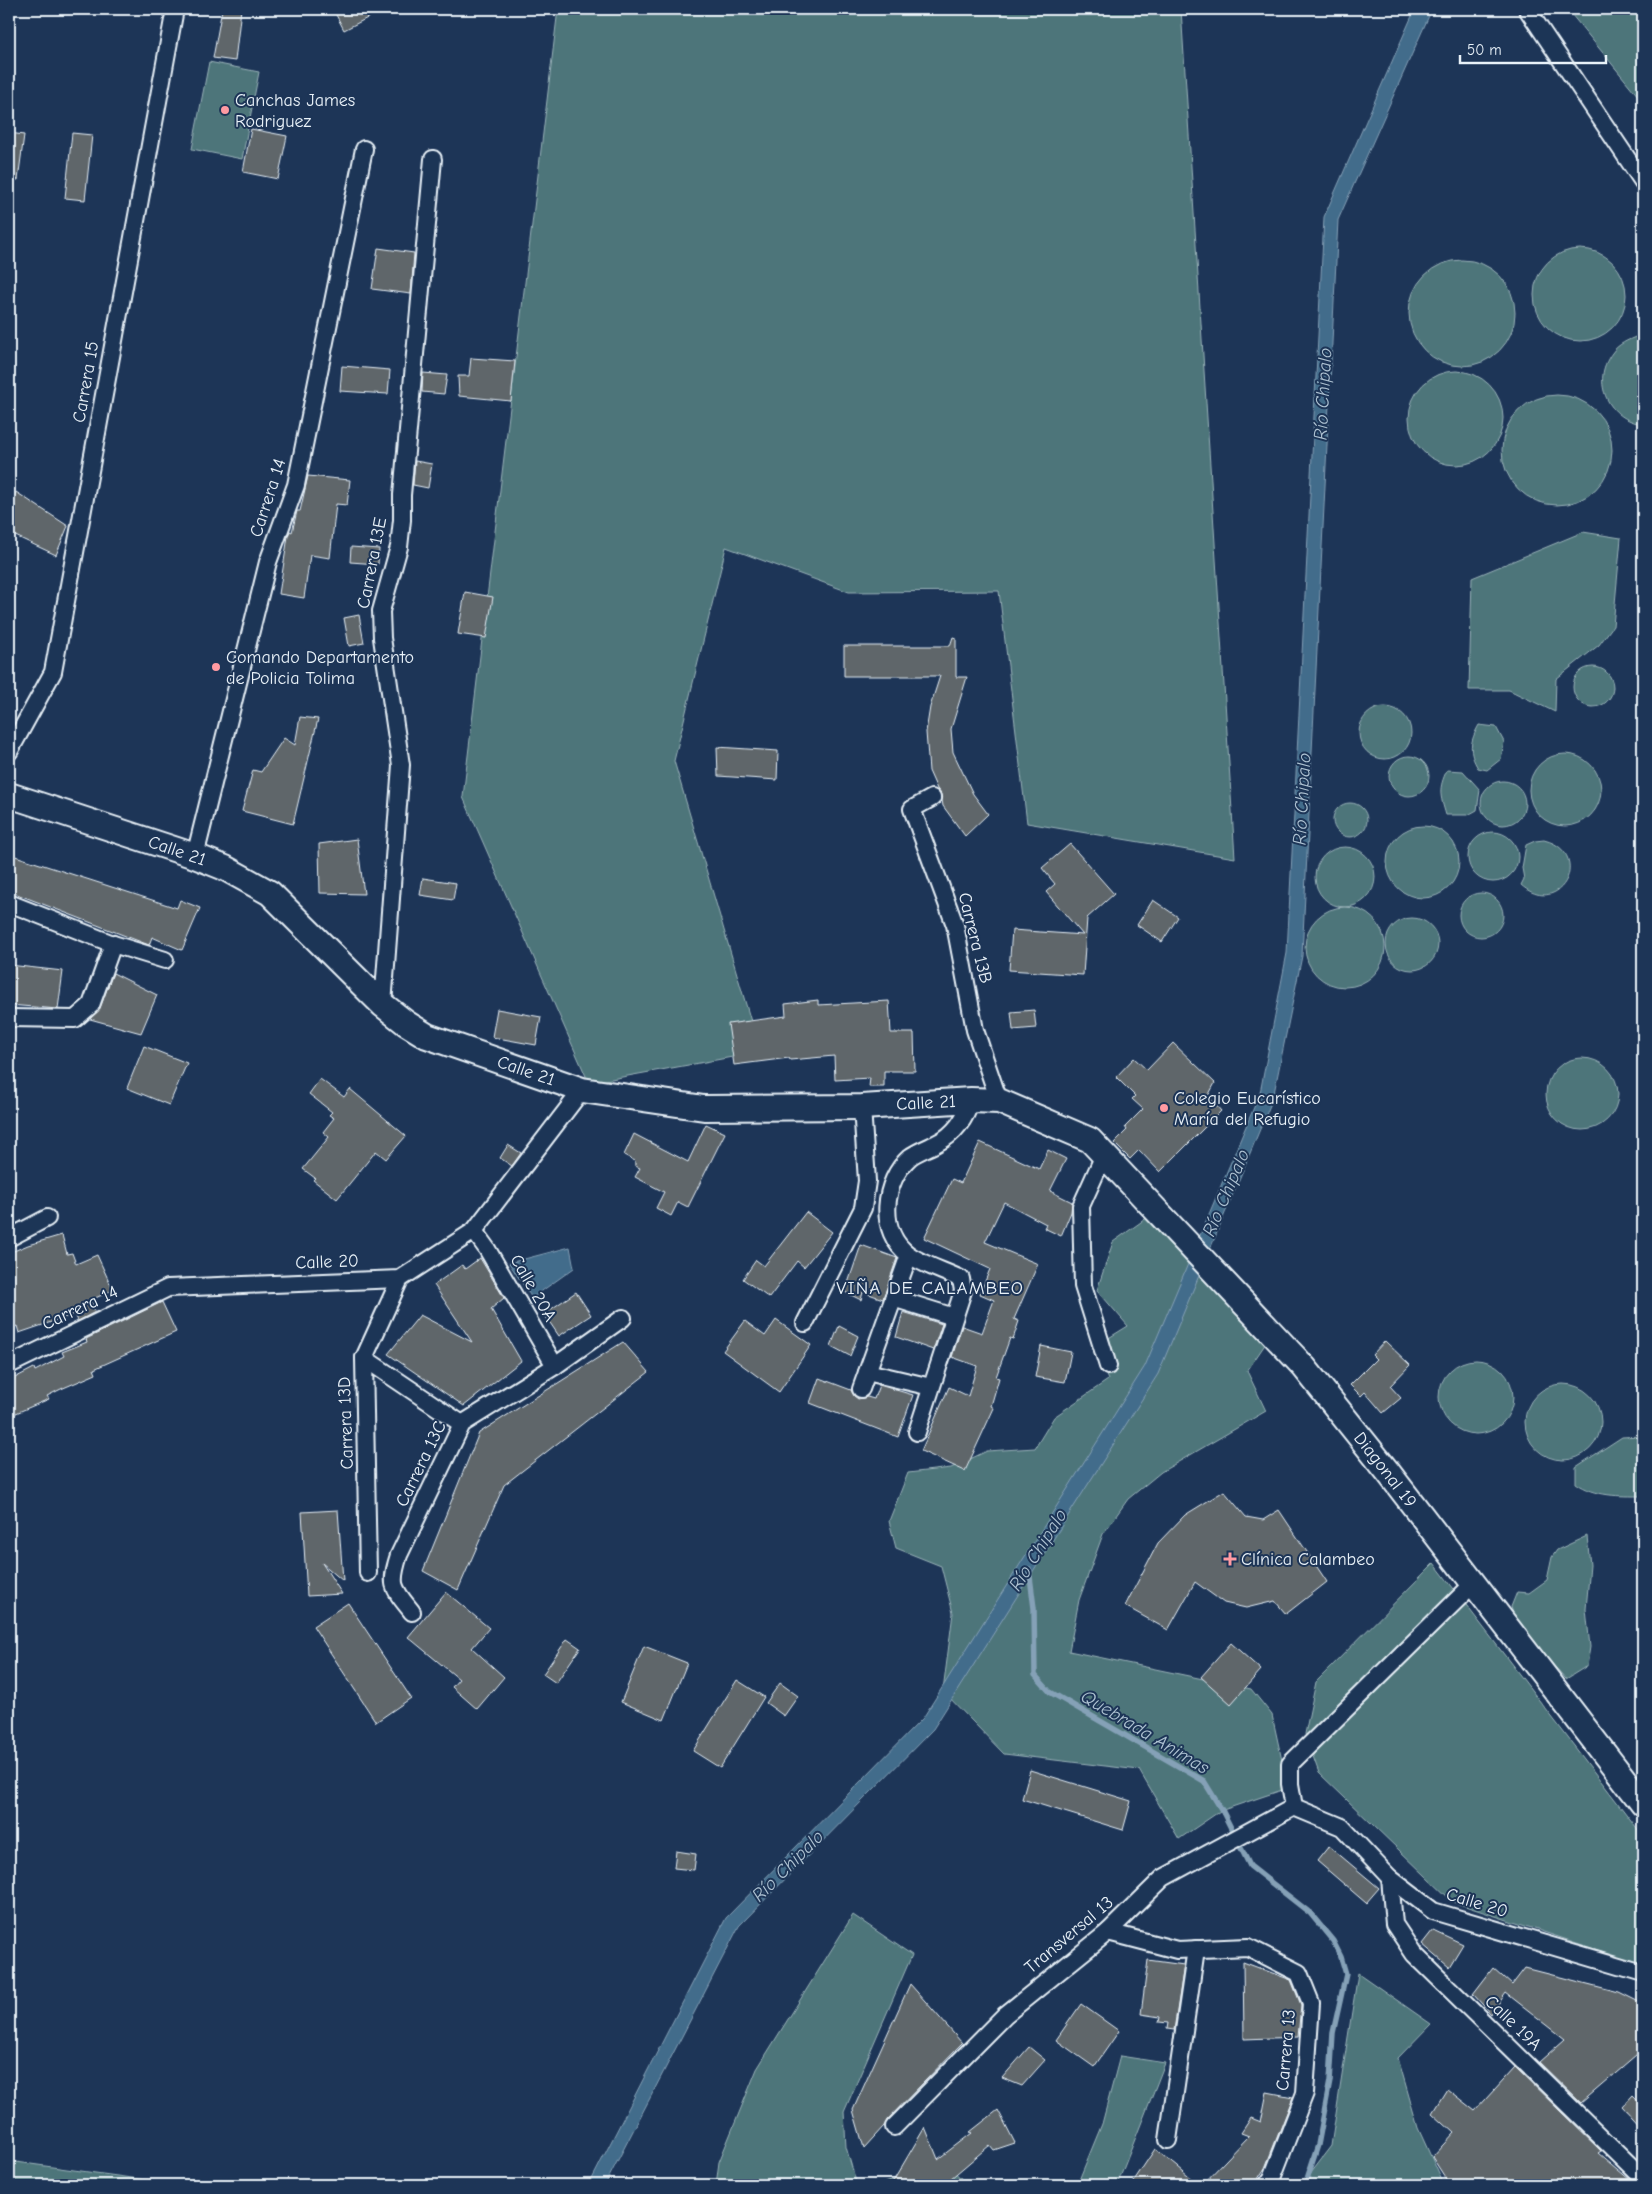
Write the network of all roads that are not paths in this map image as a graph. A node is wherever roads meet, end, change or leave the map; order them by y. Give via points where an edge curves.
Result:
1 (176, 9) edge
2 (1527, 9) edge
3 (364, 149) dead end
4 (434, 158) dead end
5 (1643, 182) edge
6 (9, 752) edge
7 (9, 795) edge
8 (932, 798) dead end
9 (195, 856) junction
10 (9, 903) edge
11 (112, 944) junction
12 (165, 960) dead end
13 (383, 1005) junction
14 (9, 1018) edge
15 (582, 1090) junction
16 (971, 1100) junction
17 (1000, 1101) junction
18 (862, 1107) junction
19 (1104, 1155) junction
20 (47, 1218) dead end
21 (474, 1231) junction
22 (9, 1238) edge
23 (909, 1254) junction
24 (400, 1279) junction
25 (168, 1288) joint
26 (893, 1298) junction
27 (954, 1317) junction
28 (623, 1318) dead end
29 (805, 1323) dead end
30 (364, 1358) junction
31 (9, 1364) edge
32 (555, 1366) junction
33 (1108, 1366) dead end
34 (867, 1372) junction
35 (932, 1387) junction
36 (861, 1389) dead end
37 (462, 1424) junction
38 (917, 1432) dead end
39 (368, 1573) dead end
40 (1474, 1583) junction
41 (412, 1612) dead end
42 (1643, 1804) edge
43 (1294, 1807) junction
44 (1390, 1878) junction
45 (1108, 1932) junction
46 (1196, 1949) junction
47 (1643, 1973) edge
48 (894, 2127) dead end
49 (1168, 2140) dead end
50 (1643, 2178) edge
51 (1267, 2185) edge

1 - 6 street, Carrera 15 via 53,672
2 - 5 street
3 - 9 street, Carrera 14 via 296,485 268,562
4 - 13 street, Carrera 13E via 399,547 381,611 401,765
7 - 9 street, Calle 21
8 - 17 street, Carrera 13B via 912,808 955,925 976,1030
9 - 13 street, Calle 21 via 225,868 270,893
10 - 11 street
11 - 12 street
11 - 14 street via 91,1004 75,1019
13 - 15 street, Calle 21 via 427,1036
15 - 18 street, Calle 21 via 704,1108
15 - 21 street
16 - 17 street, Calle 21
16 - 18 street, Calle 21
16 - 23 street via 968,1113 951,1134 910,1157 888,1194 889,1226 897,1242
17 - 19 street, Calle 21 via 1090,1140
18 - 29 street via 867,1181 863,1208
19 - 33 street via 1081,1206 1082,1286
19 - 40 street, Diagonal 19 via 1290,1351
20 - 22 street
21 - 24 street
21 - 32 street, Calle 20A
23 - 26 street
23 - 27 street via 961,1279 963,1291
24 - 25 street, Calle 20
24 - 30 street, Carrera 13D
25 - 31 street, Carrera 14
26 - 27 street
26 - 34 street
27 - 35 street
28 - 32 street, Carrera 13C
30 - 37 street
30 - 39 street, Carrera 13D
32 - 37 street, Carrera 13C
34 - 35 street
34 - 36 street
35 - 38 street
37 - 41 street, Carrera 13C via 392,1576 396,1591
40 - 42 street, Diagonal 19
40 - 43 street via 1290,1764
43 - 44 street, Calle 20 via 1342,1827
43 - 45 street, Transversal 13 via 1163,1878
44 - 47 street, Calle 20 via 1434,1911
44 - 50 street, Calle 19A via 1394,1924 1414,1954
45 - 46 street via 1177,1950
45 - 48 street, Transversal 13 via 1005,2015
46 - 49 street
46 - 51 street, Carrera 13 via 1248,1947 1299,1972 1311,2003 1305,2093

